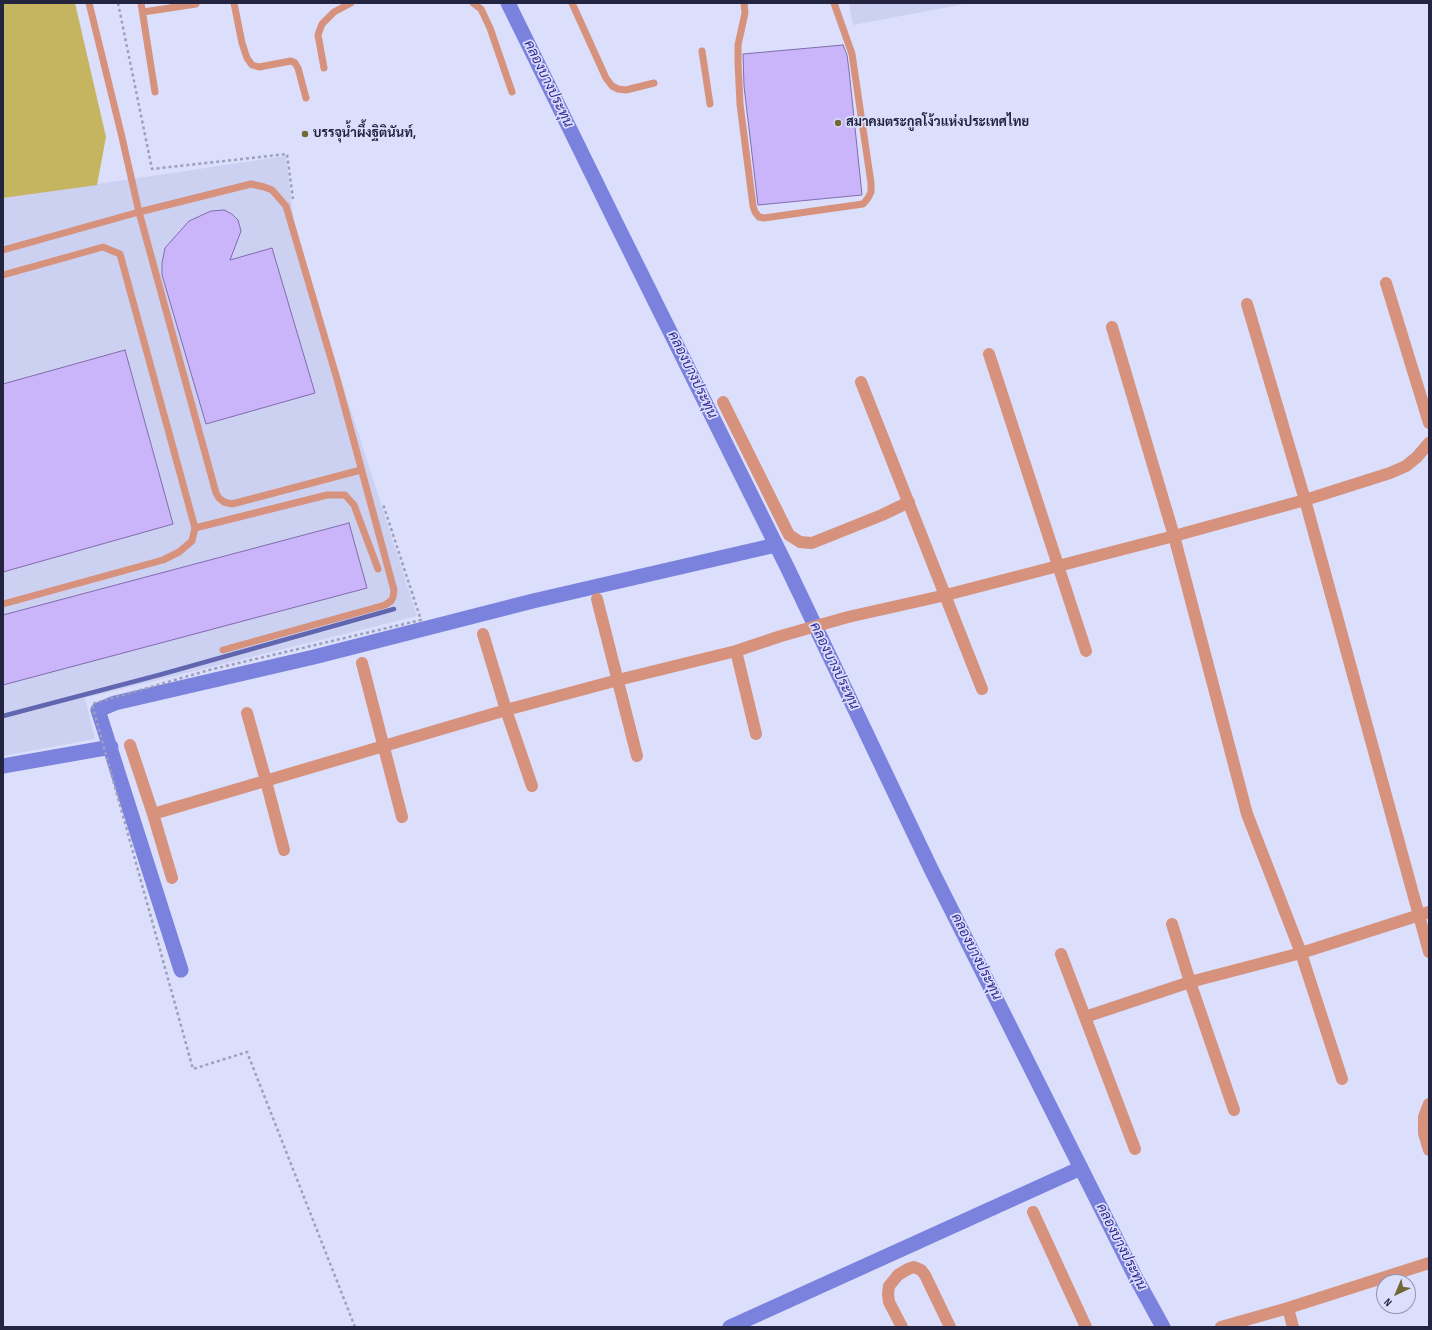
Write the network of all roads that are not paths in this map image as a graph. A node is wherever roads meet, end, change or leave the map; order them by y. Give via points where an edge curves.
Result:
1 (89, 3) edge
2 (141, 3) edge
3 (234, 3) edge
4 (351, 3) edge
5 (473, 3) edge
6 (572, 3) edge
7 (744, 3) edge
8 (834, 3) edge
9 (196, 4) dead end
10 (143, 12) junction
11 (702, 51) dead end
12 (324, 68) dead end
13 (654, 83) dead end
14 (155, 92) dead end
15 (512, 92) dead end
16 (306, 98) dead end
17 (710, 104) dead end
18 (138, 212) junction
19 (3, 250) edge
20 (3, 275) edge
21 (1386, 283) dead end
22 (1247, 304) dead end
23 (1112, 326) dead end
24 (989, 354) dead end
25 (861, 382) dead end
26 (723, 402) dead end
27 (1429, 423) edge
28 (1429, 443) edge
29 (361, 470) junction
30 (1305, 500) junction
31 (909, 502) junction
32 (195, 528) junction
33 (1174, 536) junction
34 (1058, 566) junction
35 (378, 570) dead end
36 (946, 595) junction
37 (597, 599) dead end
38 (3, 604) edge
39 (483, 634) dead end
40 (223, 650) dead end
41 (736, 651) junction
42 (1086, 651) dead end
43 (362, 663) dead end
44 (618, 680) junction
45 (982, 689) dead end
46 (506, 710) junction
47 (247, 713) dead end
48 (756, 734) dead end
49 (130, 745) dead end
50 (384, 746) junction
51 (637, 756) dead end
52 (266, 781) junction
53 (532, 786) dead end
54 (153, 814) junction
55 (402, 817) dead end
56 (284, 850) dead end
57 (172, 878) dead end
58 (1423, 913) edge
59 (1172, 924) dead end
60 (1429, 952) edge
61 (1301, 953) junction
62 (1061, 954) dead end
63 (1190, 982) junction
64 (1085, 1017) junction
65 (1342, 1079) dead end
66 (1429, 1104) edge
67 (1234, 1110) dead end
68 (1135, 1149) dead end
69 (1429, 1150) edge
70 (1033, 1212) dead end
71 (1429, 1263) edge
72 (1288, 1308) junction
73 (902, 1327) edge
74 (950, 1327) edge
75 (1086, 1327) edge
76 (1221, 1327) edge
77 (1293, 1327) edge

1 - 18 lane
2 - 10 lane
3 - 16 lane via 246,58 252,65 259,67 291,61 295,63
4 - 12 lane via 334,12 322,24 318,35
5 - 15 lane via 481,9 490,28
6 - 13 lane via 612,86 626,90
7 - 8 lane via 738,45 740,104 753,206 759,217 764,218 863,204 871,192 852,54
9 - 10 lane
10 - 14 lane
11 - 17 lane
18 - 19 lane
18 - 29 lane via 251,184 268,188 279,197 286,206
18 - 29 lane via 219,498 232,504
20 - 32 lane via 103,247 120,254
21 - 27 street
22 - 30 street
23 - 33 street
24 - 34 street
25 - 31 street
26 - 31 street via 789,534 800,542 812,543 882,516
28 - 30 street via 1406,466
29 - 40 lane via 394,590 391,601 385,605
30 - 33 street
30 - 58 street
31 - 36 street
32 - 35 lane via 327,495 345,495 354,505
32 - 38 lane via 192,541 179,552 163,560
33 - 34 street
33 - 61 street via 1247,814
34 - 36 street
34 - 42 street
36 - 41 street via 848,617
36 - 45 street
37 - 44 street
39 - 46 street
41 - 44 street
41 - 48 street
43 - 50 street
44 - 46 street
44 - 51 street
46 - 50 street
46 - 53 street
47 - 52 street
49 - 54 street
50 - 52 street
50 - 55 street
52 - 54 street
52 - 56 street
54 - 57 street
58 - 60 street
58 - 61 street
59 - 63 street
61 - 63 street
61 - 65 street
62 - 64 street
63 - 64 street
63 - 67 street
64 - 68 street
66 - 69 street via 1424,1116 1424,1133
70 - 75 street
71 - 72 street
72 - 76 street
72 - 77 street
73 - 74 street via 889,1302 889,1286 898,1275 914,1267 925,1275

